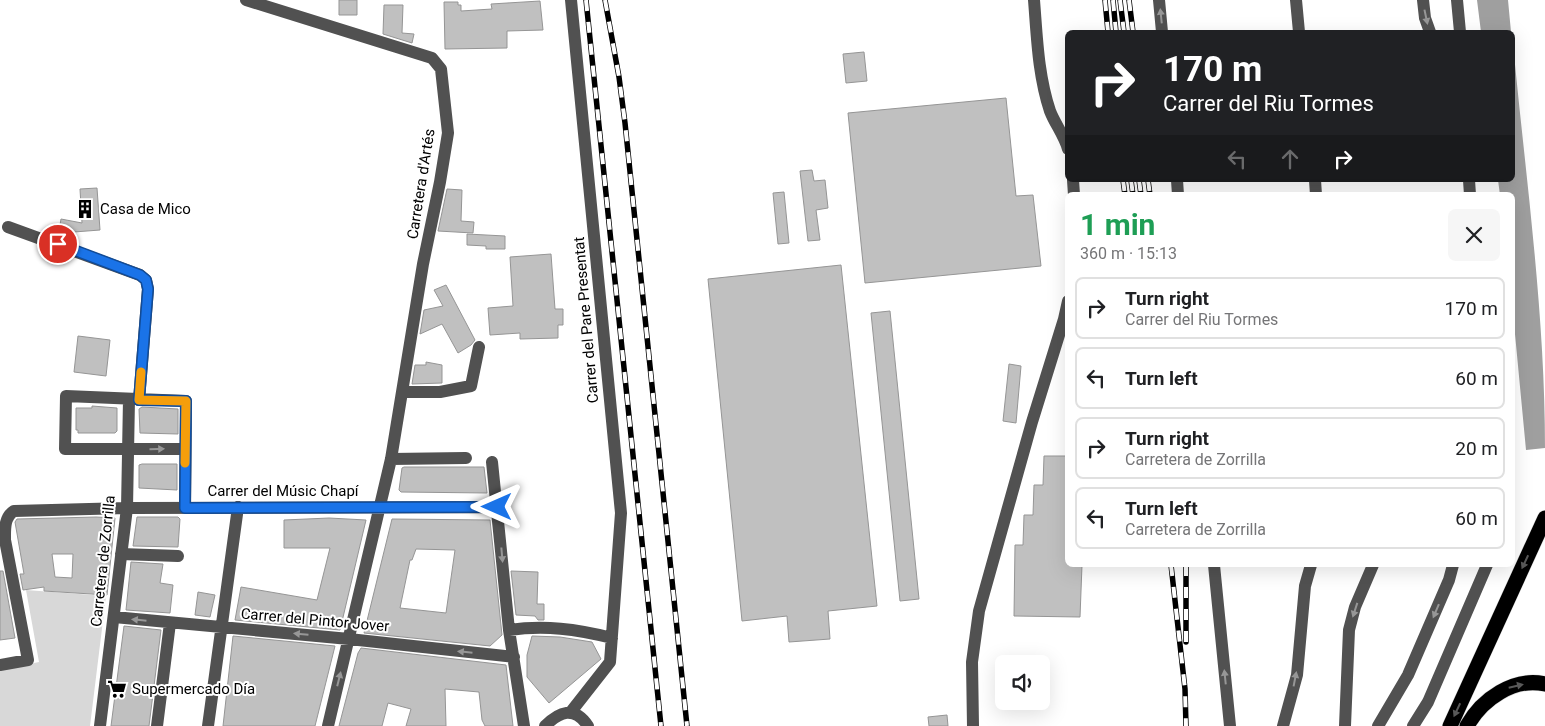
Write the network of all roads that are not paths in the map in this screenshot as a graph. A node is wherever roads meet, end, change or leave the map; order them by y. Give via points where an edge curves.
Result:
1 (246, 0) edge
2 (571, 0) edge
3 (1034, 0) edge
4 (1159, 0) edge
5 (1296, 0) edge
6 (1423, 0) edge
7 (1457, 0) edge
8 (1162, 30) edge
9 (1299, 30) edge
10 (1429, 30) edge
11 (1460, 30) edge
12 (1065, 138) edge
13 (8, 227) dead end
14 (1065, 314) edge
15 (479, 347) dead end
16 (402, 392) junction
17 (134, 400) junction
18 (185, 449) junction
19 (128, 450) junction
20 (466, 458) dead end
21 (391, 459) junction
22 (492, 462) dead end
23 (380, 506) junction
24 (238, 507) junction
25 (497, 507) junction
26 (127, 508) junction
27 (185, 508) junction
28 (1545, 518) edge
29 (121, 554) junction
30 (178, 556) dead end
31 (4, 567) edge
32 (1214, 567) edge
33 (1310, 567) edge
34 (1372, 567) edge
35 (1452, 567) edge
36 (1486, 567) edge
37 (114, 617) junction
38 (170, 623) junction
39 (220, 627) junction
40 (509, 630) junction
41 (612, 638) junction
42 (349, 639) junction
43 (514, 657) junction
44 (0, 665) edge
45 (1545, 684) edge
46 (570, 713) junction
47 (100, 726) edge
48 (157, 726) edge
49 (208, 726) edge
50 (328, 726) edge
51 (524, 726) edge
52 (545, 726) edge
53 (588, 726) edge
54 (974, 726) edge
55 (1230, 726) edge
56 (1283, 726) edge
57 (1345, 726) edge
58 (1378, 726) edge
59 (1413, 726) edge
60 (1450, 726) edge
61 (1467, 726) edge

1 - 16 street, Carretera d'Artés via 432,58 441,69 448,133
2 - 41 street, Carrer del Pare Presentat via 621,514
3 - 12 street via 1045,91 1051,112
8 -> 4 street
5 - 9 street
6 -> 10 street
7 - 11 street
13 - 17 street, Carretera de Zorrilla via 140,275 146,280 148,289
14 - 54 street via 979,611 972,662
15 - 16 street via 471,386 440,392
16 - 21 street, Carretera d'Artés
17 - 18 street via 186,401
17 - 19 street, Carretera de Zorrilla
17 - 19 street via 66,396 65,449
19 -> 18 street
18 - 27 street
19 - 26 street, Carretera de Zorrilla
20 - 21 street
21 - 23 street, Carretera d'Artés
22 - 25 street
23 - 24 street, Carrer del Músic Chapí
23 - 25 street, Carrer del Músic Chapí
23 - 42 street, Carretera d'Artés
24 - 27 street, Carrer del Músic Chapí
24 - 39 street
25 -> 40 street
26 - 27 street, Carrer del Músic Chapí
26 - 29 street, Carretera de Zorrilla
26 - 31 street, Carrer del Músic Chapí via 14,511 6,524
28 -> 60 highway
29 - 30 street
29 - 37 street, Carretera de Zorrilla
31 - 44 street via 15,589 28,660
55 -> 32 street
56 -> 33 street via 1297,675 1304,586
34 -> 57 street via 1355,606 1349,630
35 -> 58 street via 1408,675
36 - 59 street via 1428,702
38 -> 37 street, Carrer del Pintor Jover
37 - 47 street, Carretera de Zorrilla
38 - 39 street, Carrer del Pintor Jover
38 - 48 street
42 -> 39 street, Carrer del Pintor Jover
39 - 49 street
40 - 41 street via 538,626
40 - 43 street
41 - 46 street, Carrer del Pare Presentat via 610,662
43 -> 42 street, Carrer del Pintor Jover
50 -> 42 street, Carretera d'Artés
43 - 51 street
61 -> 45 highway via 1485,703 1511,686
46 - 52 street, Carrer del Pare Presentat via 558,714
46 - 53 street via 581,717

